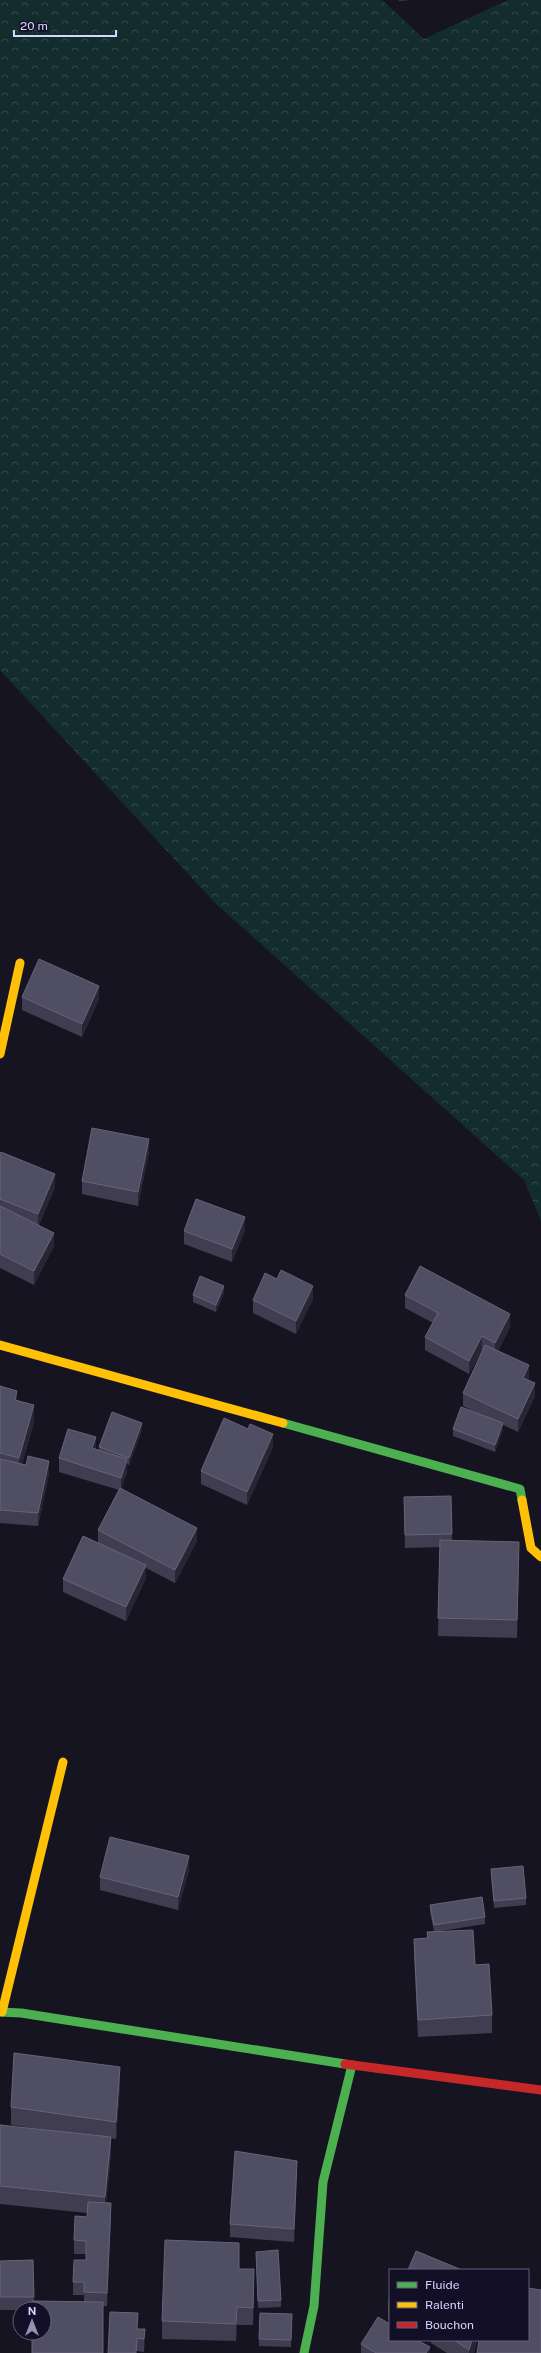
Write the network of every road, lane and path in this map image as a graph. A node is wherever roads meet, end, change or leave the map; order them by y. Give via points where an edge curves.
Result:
1 (20, 963) dead end
2 (0, 1054) edge
3 (0, 1345) edge
4 (541, 1557) edge
5 (63, 1762) dead end
6 (1, 2012) edge
7 (352, 2065) junction
8 (541, 2090) edge
9 (304, 2353) edge

1 - 2 street
3 - 4 street via 520,1489 531,1548
5 - 6 street
6 - 7 street
7 - 8 street
7 - 9 street via 323,2182 314,2306

